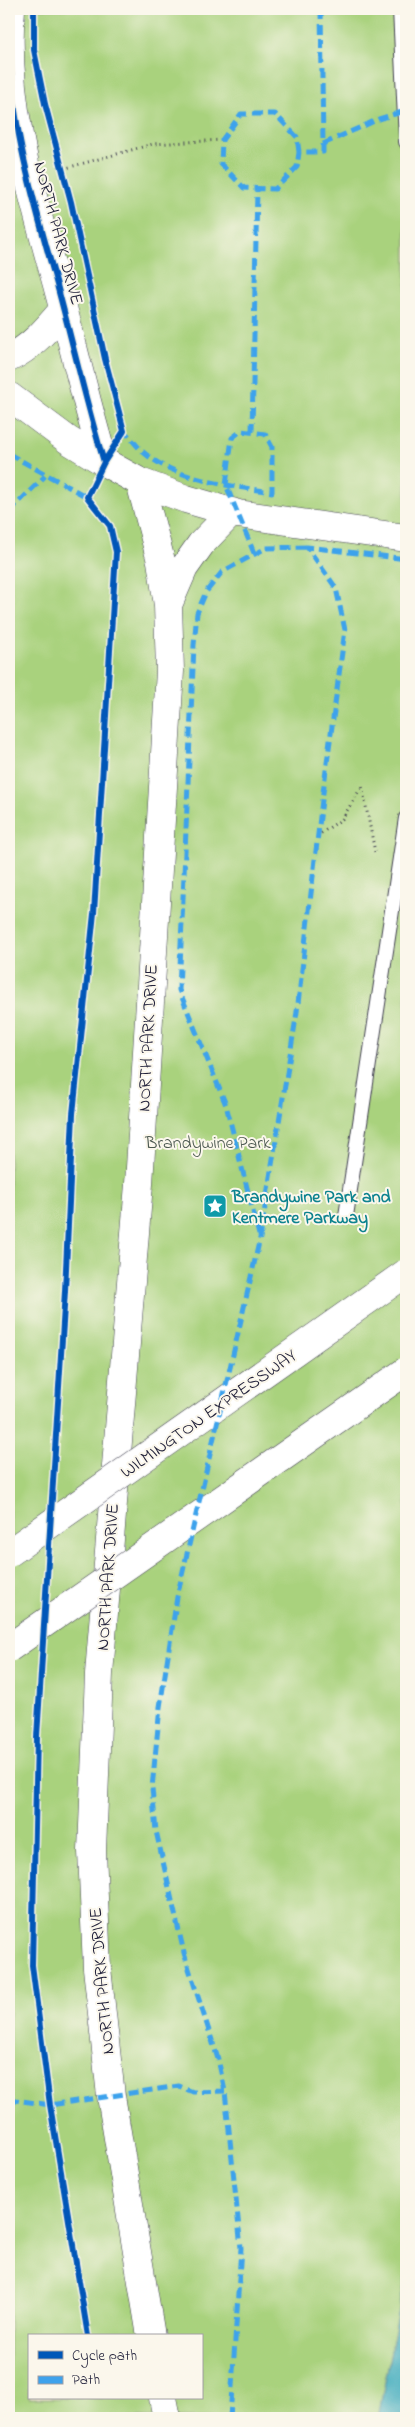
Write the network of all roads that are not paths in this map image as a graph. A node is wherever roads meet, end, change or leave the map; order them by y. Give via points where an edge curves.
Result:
1 (11, 9) edge
2 (400, 9) edge
3 (406, 142) edge
4 (63, 310) junction
5 (9, 358) edge
6 (9, 396) edge
7 (104, 462) junction
8 (140, 482) junction
9 (232, 512) junction
10 (406, 538) edge
11 (168, 605) junction
12 (406, 818) edge
13 (346, 1216) dead end
14 (406, 1273) edge
15 (406, 1370) edge
16 (9, 1553) edge
17 (9, 1648) edge
18 (151, 2334) edge
19 (163, 2400) edge
20 (167, 2418) edge

1 - 4 main road, NORTH PARK DRIVE via 10,75 15,117 27,176
2 - 3 lane
4 - 5 main road via 40,337
4 - 7 main road, NORTH PARK DRIVE
6 - 7 main road
7 - 8 main road
8 - 9 main road
8 - 11 main road, NORTH PARK DRIVE
9 - 10 main road
9 - 11 main road, NORTH PARK DRIVE via 201,544 184,568
11 - 18 main road, NORTH PARK DRIVE via 170,671 139,1184 99,1674 92,1851 97,1968 111,2096
12 - 13 lane
14 - 16 main road, WILMINGTON EXPRESSWAY, bridge
15 - 17 main road, bridge
19 - 20 main road

